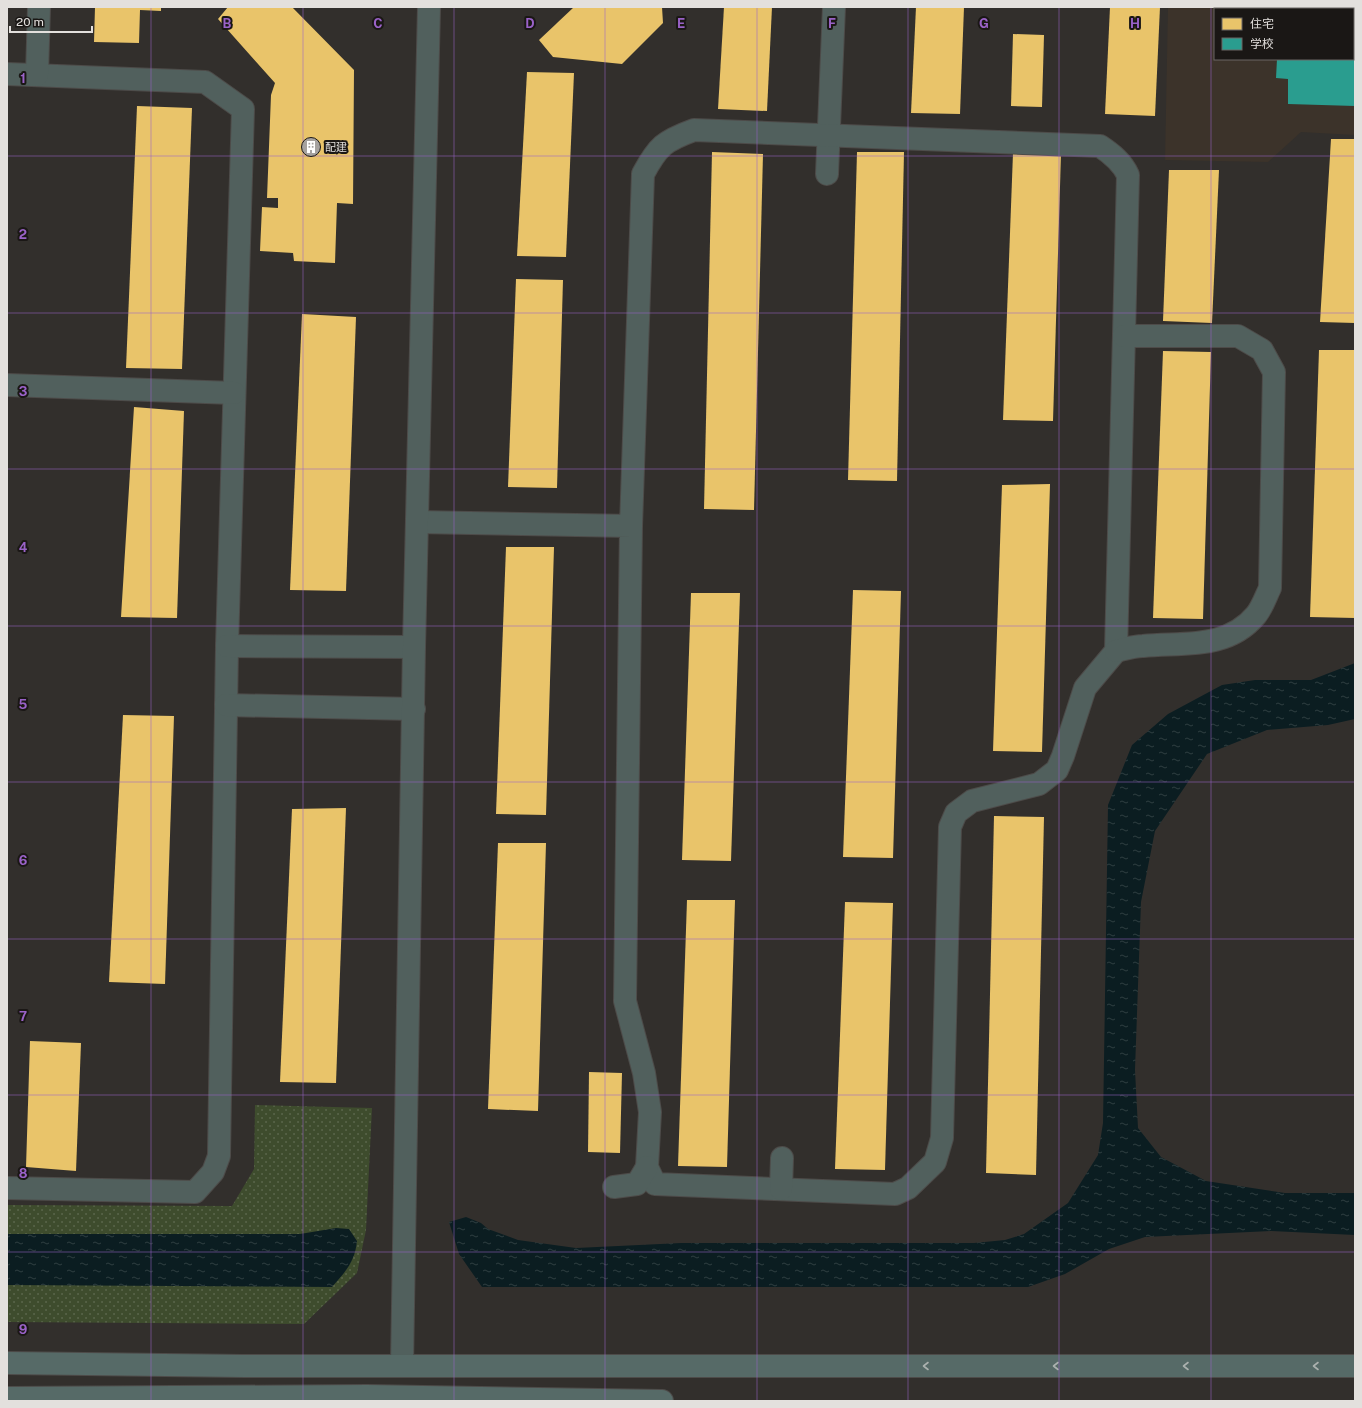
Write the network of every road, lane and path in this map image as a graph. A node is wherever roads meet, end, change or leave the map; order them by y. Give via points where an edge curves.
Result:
1 (39, 7) edge
2 (429, 7) edge
3 (834, 7) edge
4 (7, 74) edge
5 (37, 76) junction
6 (829, 135) junction
7 (828, 174) dead end
8 (1124, 336) junction
9 (7, 385) edge
10 (234, 393) junction
11 (417, 522) junction
12 (631, 526) junction
13 (227, 646) junction
14 (414, 647) junction
15 (1116, 651) junction
16 (226, 705) junction
17 (414, 709) junction
18 (782, 1158) dead end
19 (647, 1167) junction
20 (614, 1187) dead end
21 (7, 1188) edge
22 (781, 1189) junction
23 (7, 1363) edge
24 (402, 1366) junction
25 (1355, 1366) edge
26 (7, 1398) edge
27 (662, 1401) edge

1 - 5 street
2 - 11 street
3 - 6 street
4 - 5 street
5 - 10 street via 205,82 243,109
6 - 7 street
6 - 8 street via 1100,146 1113,154 1128,175
6 - 12 street via 694,130 670,139 655,152 643,174
8 - 15 street
8 - 15 street via 1238,336 1262,350 1274,372 1270,588 1257,614 1242,629 1217,641 1142,646
9 - 10 street
10 - 13 street
11 - 12 street
11 - 14 street
12 - 19 street via 625,1001 644,1073 650,1112
13 - 14 street
13 - 16 street
14 - 17 street
15 - 22 street via 1085,688 1057,770 1039,784 972,801 956,813 950,827 942,1138 936,1162 908,1188 895,1194
16 - 17 street
16 - 21 street via 219,1156 213,1172 195,1192
17 - 24 street
18 - 22 street
19 - 20 street via 637,1184
19 - 22 street via 655,1184
23 - 24 main road
25 -> 24 main road
26 - 27 main road via 367,1396

